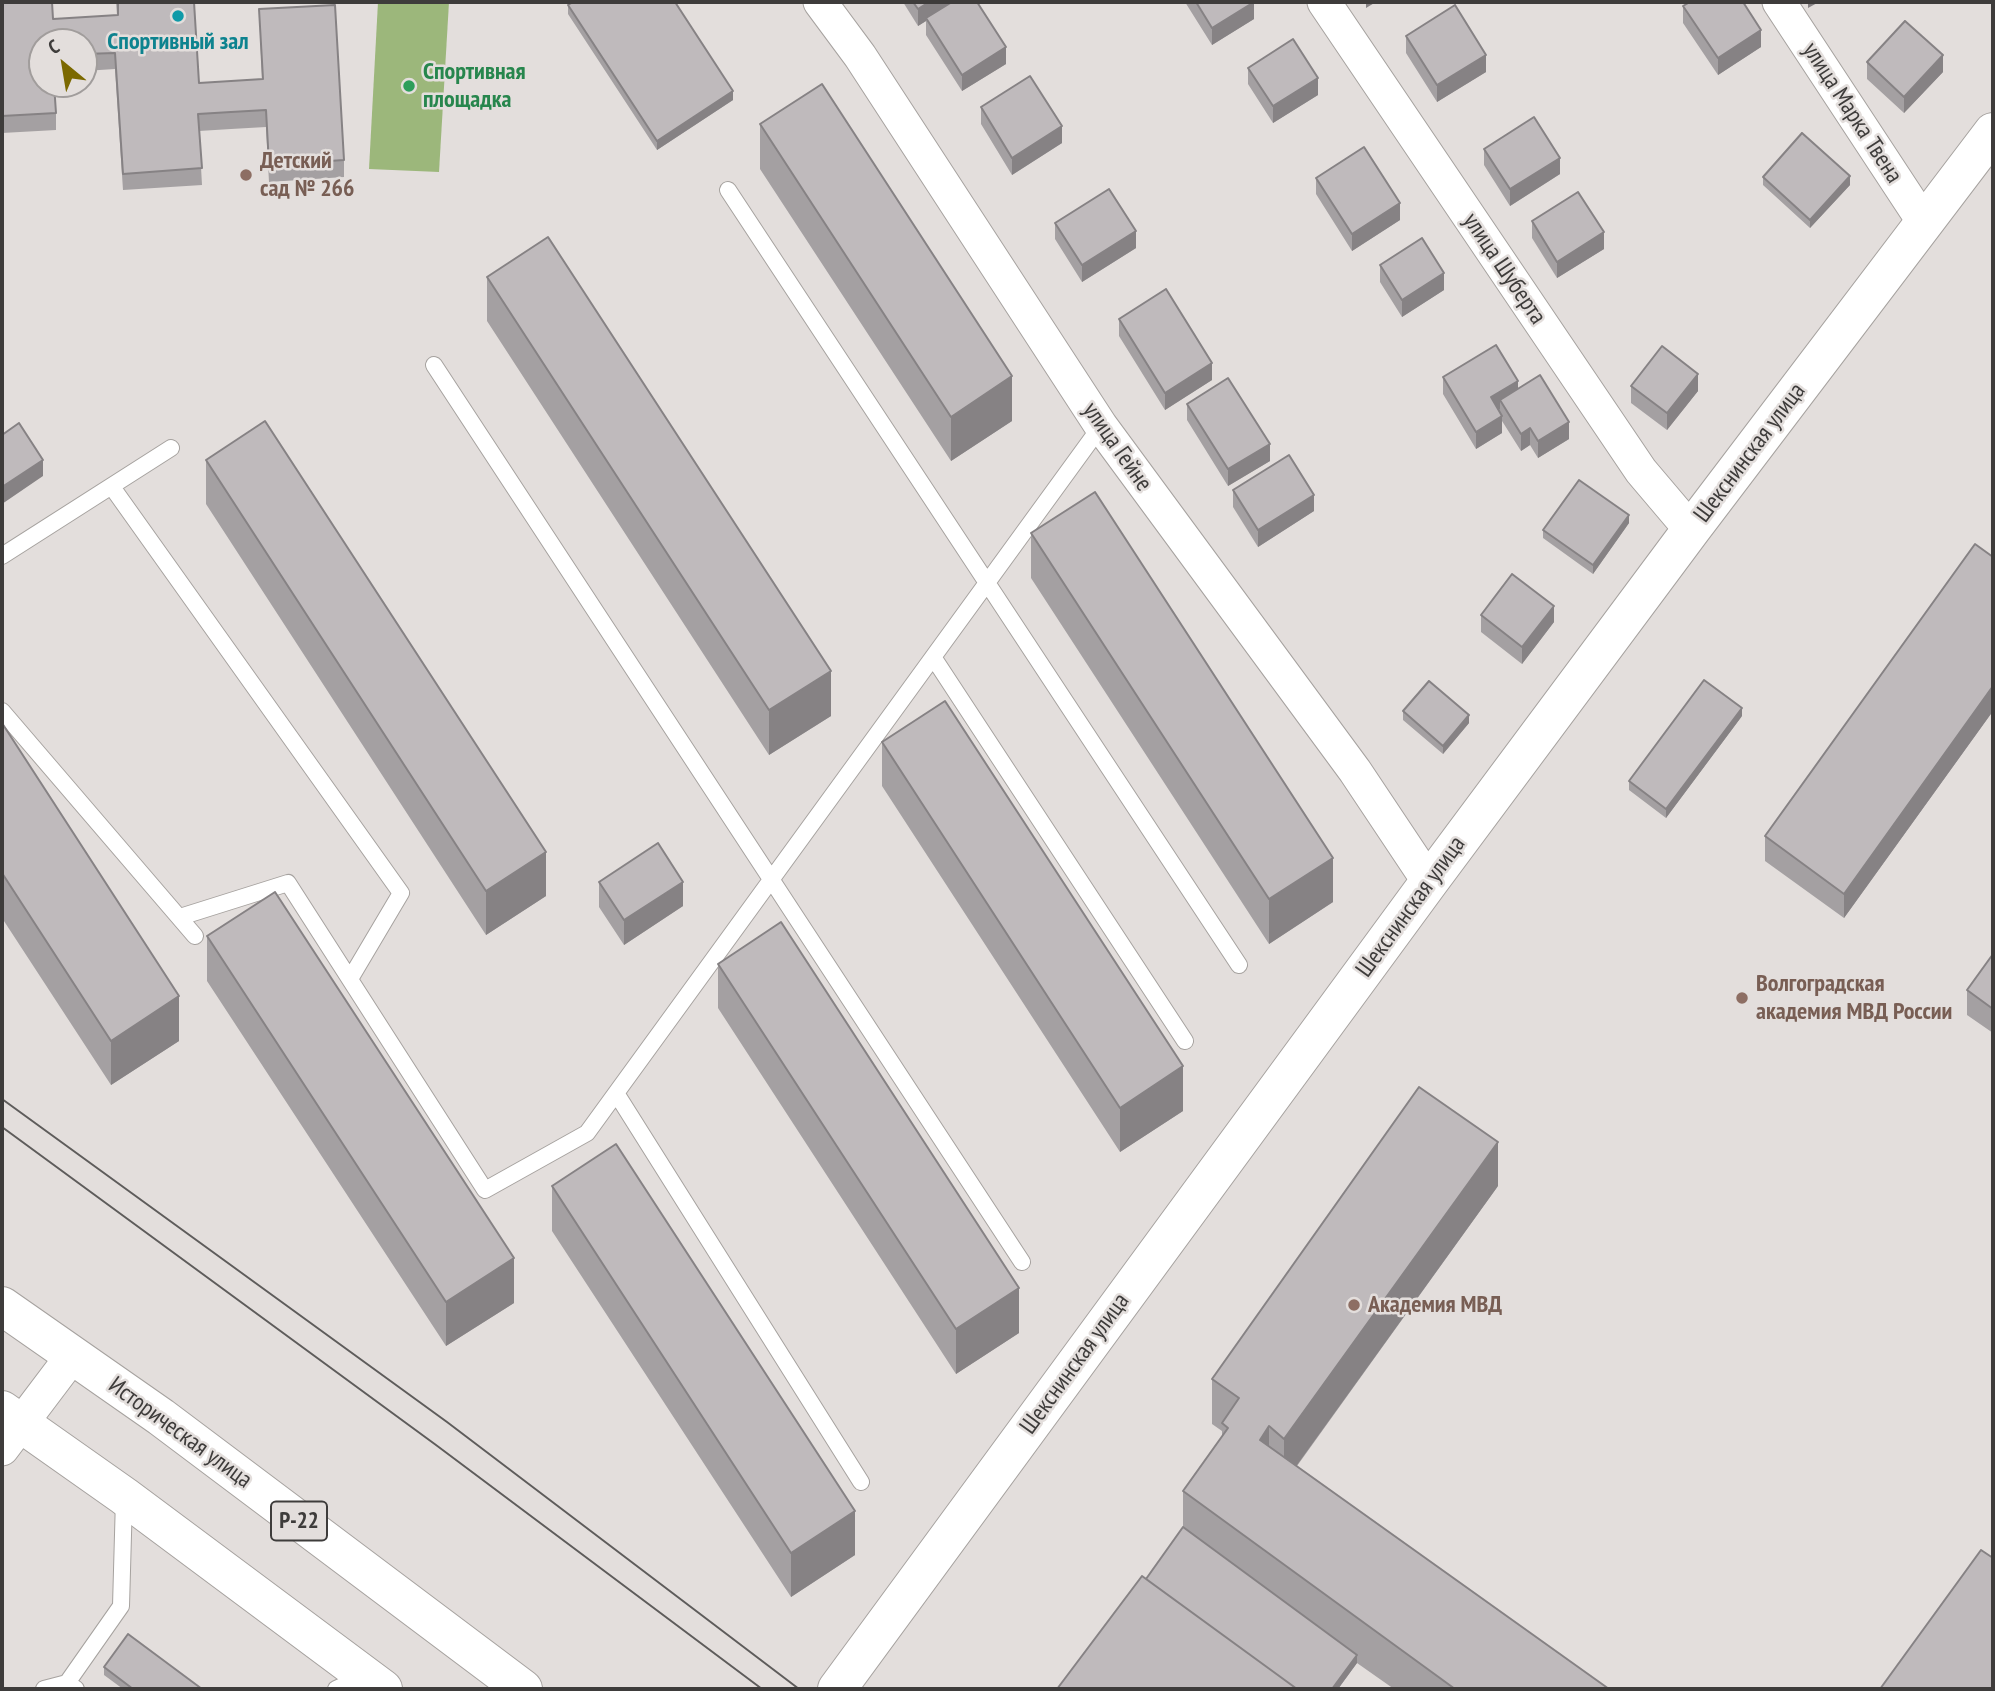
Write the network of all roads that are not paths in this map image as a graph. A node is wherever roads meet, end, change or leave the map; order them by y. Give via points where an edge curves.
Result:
1 (820, 2) edge
2 (1324, 2) edge
3 (1779, 2) edge
4 (1993, 132) edge
5 (728, 190) dead end
6 (1925, 224) junction
7 (434, 365) dead end
8 (1101, 426) junction
9 (171, 449) dead end
10 (112, 486) junction
11 (1692, 530) junction
12 (2, 556) edge
13 (988, 582) junction
14 (933, 657) junction
15 (2, 711) edge
16 (771, 879) junction
17 (1429, 882) junction
18 (180, 917) junction
19 (195, 936) dead end
20 (1239, 965) dead end
21 (350, 979) junction
22 (1185, 1041) dead end
23 (616, 1093) junction
24 (1022, 1262) dead end
25 (2, 1306) edge
26 (72, 1355) junction
27 (8, 1428) edge
28 (861, 1482) dead end
29 (124, 1496) junction
30 (361, 1685) edge
31 (72, 1686) edge
32 (44, 1689) edge
33 (523, 1689) edge
34 (837, 1689) edge

1 - 8 street, улица Гейне via 860,56
2 - 11 street, улица Шуберта via 1641,471
3 - 6 street, улица Марка Твена
4 - 6 main road, Шекснинская улица
5 - 13 lane
6 - 11 main road, Шекснинская улица
7 - 16 lane
8 - 13 lane
8 - 17 street, улица Гейне via 1355,771
9 - 10 lane
10 - 12 lane
10 - 21 lane via 401,893
11 - 17 main road, Шекснинская улица
13 - 14 lane
13 - 20 lane
14 - 16 lane
14 - 22 lane
15 - 18 lane
16 - 23 lane
16 - 24 lane
17 - 34 main road, Шекснинская улица
18 - 19 lane
18 - 21 lane via 288,883
21 - 23 lane via 485,1191 587,1133
23 - 28 lane
25 - 26 main road, Историческая улица / Р-22
26 - 27 street
26 - 33 main road, Историческая улица / Р-22
27 - 29 main road
29 - 30 main road
29 - 31 lane via 121,1606
31 - 32 lane

